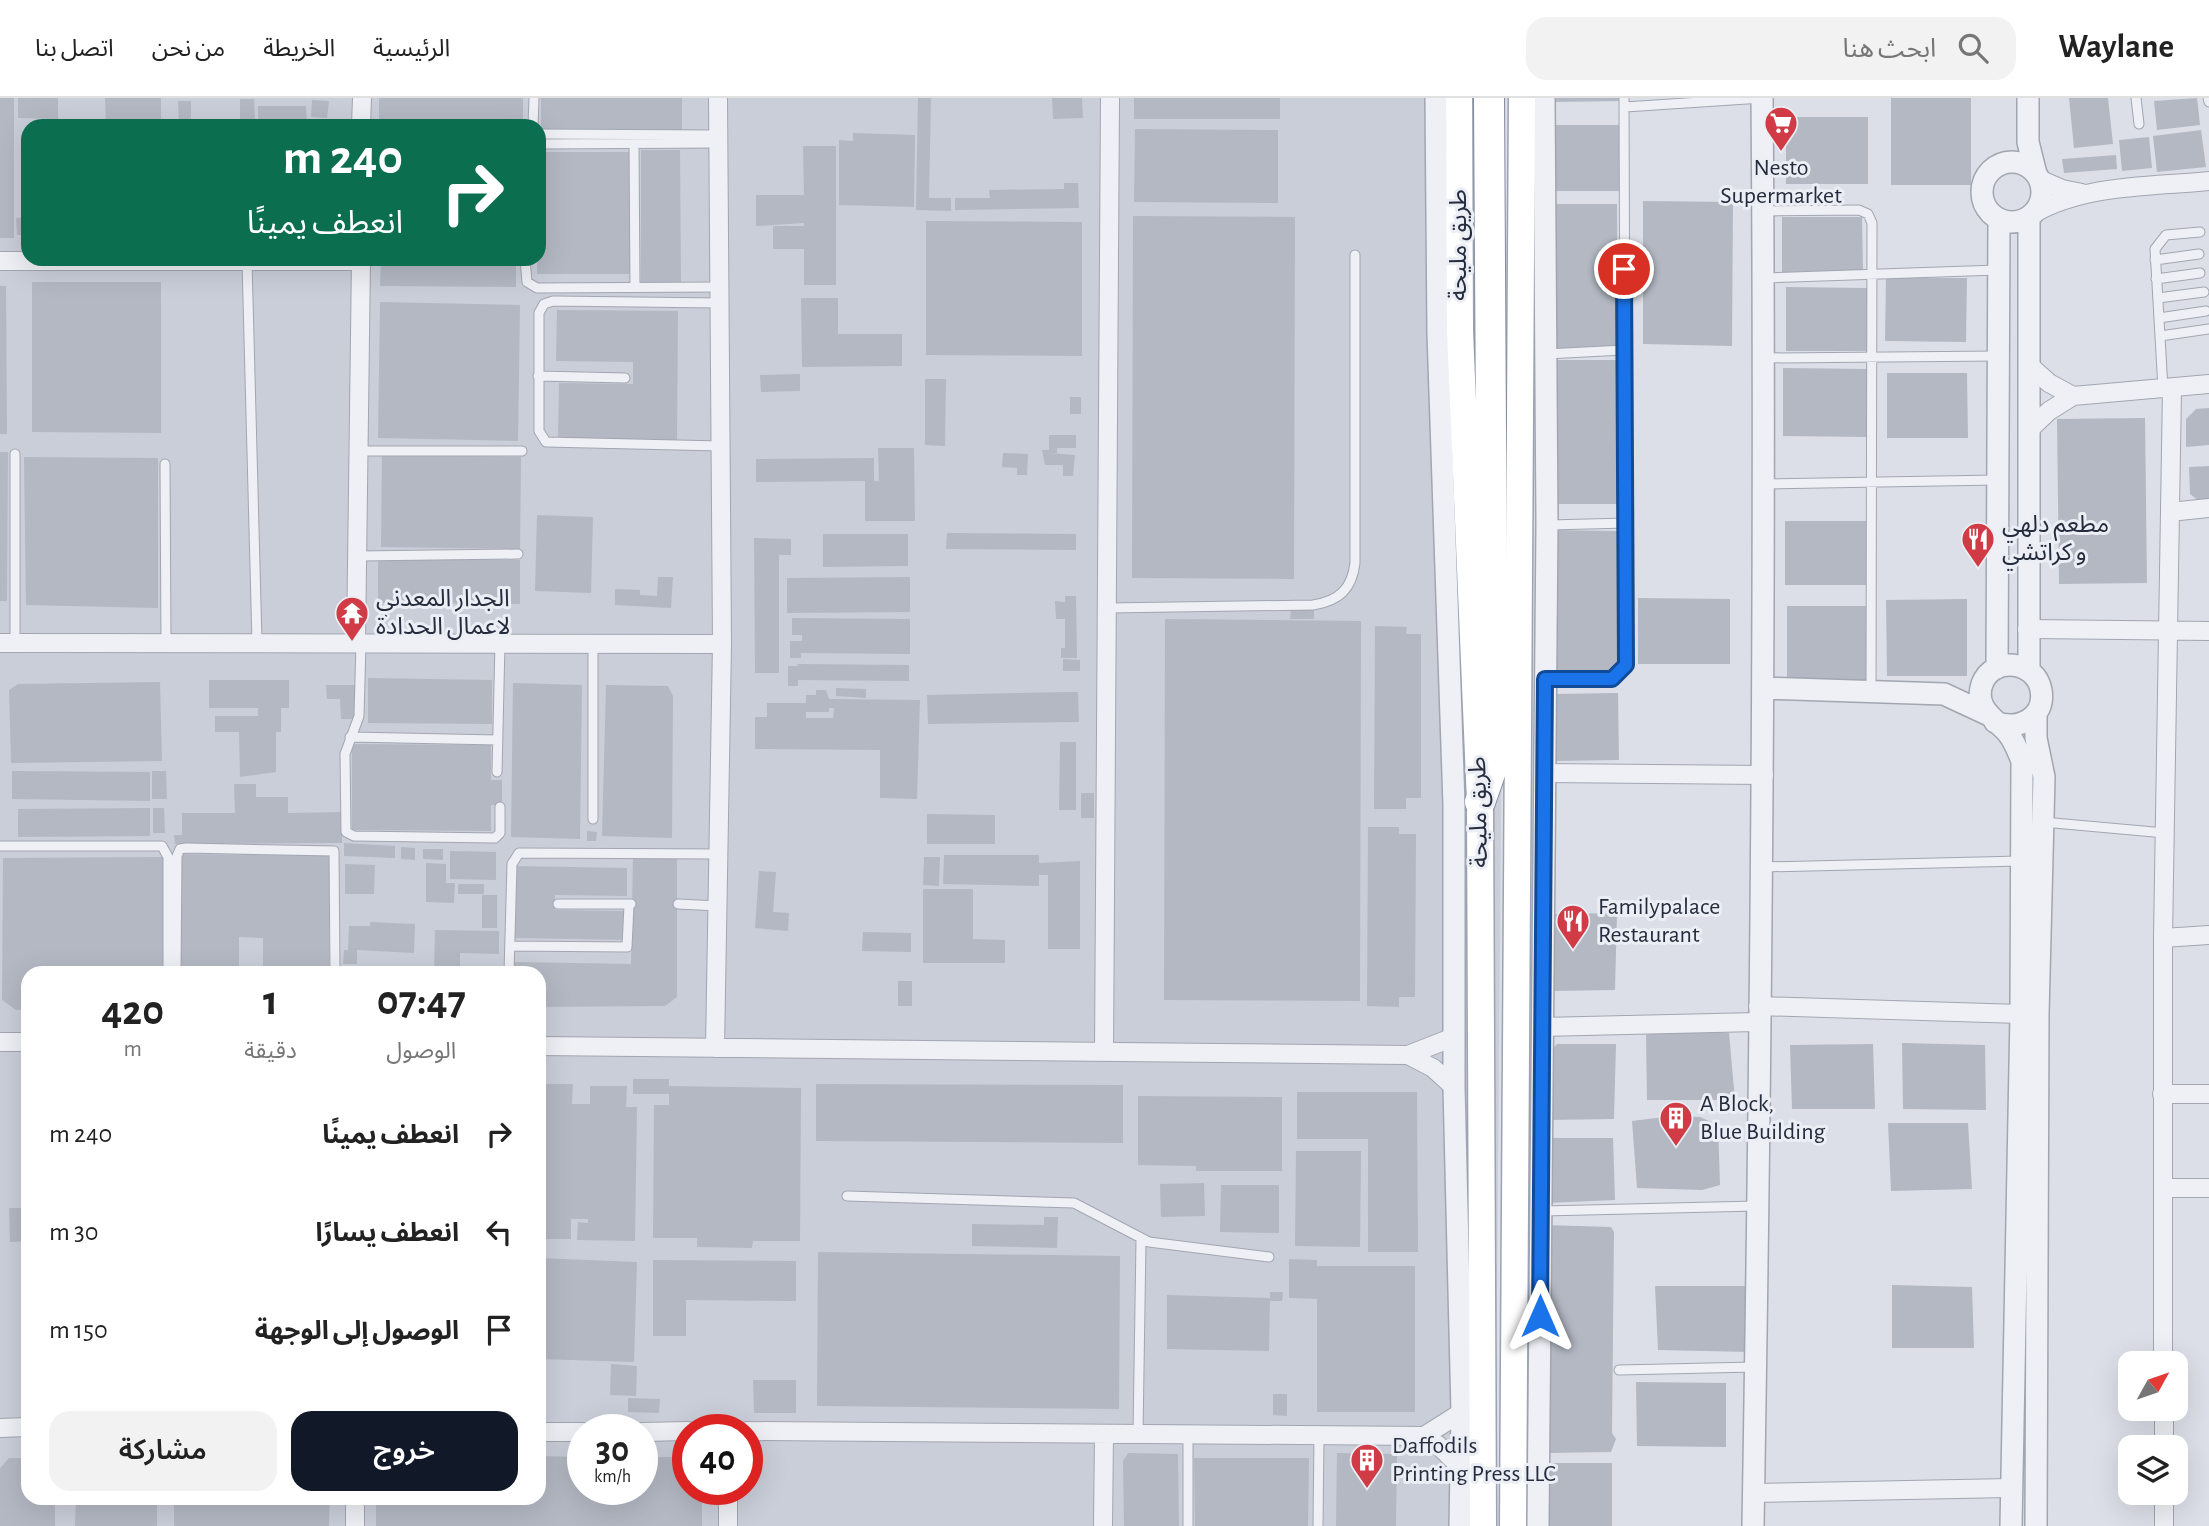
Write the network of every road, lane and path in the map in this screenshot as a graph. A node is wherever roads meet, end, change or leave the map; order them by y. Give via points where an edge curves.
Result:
1 (362, 98) edge
2 (534, 98) edge
3 (718, 98) edge
4 (1110, 98) edge
5 (1436, 98) edge
6 (1459, 98) edge
7 (1489, 98) edge
8 (1522, 98) edge
9 (1544, 98) edge
10 (1762, 98) edge
11 (2028, 98) edge
12 (2136, 98) edge
13 (1625, 102) edge
14 (361, 119) edge
15 (533, 119) edge
16 (2027, 120) junction
17 (2139, 124) dead end
18 (546, 134) edge
19 (718, 139) junction
20 (546, 144) edge
21 (634, 145) junction
22 (1994, 168) junction
23 (2038, 177) junction
24 (2209, 181) edge
25 (2086, 193) junction
26 (1763, 211) junction
27 (2031, 216) junction
28 (1998, 220) junction
29 (2200, 232) dead end
30 (2199, 254) dead end
31 (1356, 255) dead end
32 (2155, 260) junction
33 (0, 261) edge
34 (21, 261) edge
35 (247, 266) edge
36 (361, 266) edge
37 (526, 266) edge
38 (1998, 270) junction
39 (2200, 273) dead end
40 (1872, 274) junction
41 (1763, 278) junction
42 (2157, 279) junction
43 (635, 287) junction
44 (2204, 292) dead end
45 (719, 295) junction
46 (2158, 298) junction
47 (2206, 311) dead end
48 (2159, 318) junction
49 (2209, 328) edge
50 (2160, 335) junction
51 (1624, 350) junction
52 (1546, 354) junction
53 (1998, 356) junction
54 (1872, 357) junction
55 (1764, 358) junction
56 (2029, 365) junction
57 (538, 376) junction
58 (625, 378) dead end
59 (2209, 384) edge
60 (2168, 389) junction
61 (2073, 396) junction
62 (2029, 430) junction
63 (721, 446) junction
64 (360, 451) junction
65 (522, 451) dead end
66 (15, 454) dead end
67 (165, 464) dead end
68 (1997, 480) junction
69 (1871, 482) junction
70 (1765, 484) junction
71 (2209, 508) edge
72 (2171, 512) junction
73 (1627, 523) junction
74 (1547, 525) junction
75 (518, 554) dead end
76 (359, 556) junction
77 (1108, 608) junction
78 (2027, 629) junction
79 (2170, 630) junction
80 (2209, 631) edge
81 (8, 643) edge
82 (166, 643) junction
83 (257, 643) junction
84 (359, 643) junction
85 (500, 643) junction
86 (722, 643) junction
87 (593, 645) junction
88 (1993, 670) junction
89 (2029, 670) junction
90 (1545, 679) junction
91 (1764, 688) junction
92 (1871, 690) junction
93 (1944, 694) junction
94 (2036, 714) junction
95 (1991, 718) junction
96 (350, 737) junction
97 (498, 740) junction
98 (497, 772) dead end
99 (1544, 773) junction
100 (1764, 775) junction
101 (1480, 803) junction
102 (500, 807) dead end
103 (593, 818) dead end
104 (2043, 822) junction
105 (2165, 833) junction
106 (0, 846) edge
107 (719, 854) junction
108 (2021, 861) junction
109 (1762, 867) junction
110 (558, 904) dead end
111 (678, 904) dead end
112 (718, 905) junction
113 (2209, 935) edge
114 (2163, 938) junction
115 (510, 946) junction
116 (167, 966) edge
117 (177, 966) edge
118 (335, 966) edge
119 (509, 966) edge
120 (1758, 1014) junction
121 (2021, 1014) junction
122 (1541, 1027) junction
123 (1454, 1037) junction
124 (0, 1042) edge
125 (21, 1042) edge
126 (546, 1046) edge
127 (715, 1048) junction
128 (1104, 1052) junction
129 (1408, 1055) junction
130 (1454, 1087) junction
131 (2162, 1094) junction
132 (2209, 1094) edge
133 (2163, 1188) junction
134 (2209, 1188) edge
135 (847, 1196) dead end
136 (1757, 1206) junction
137 (1541, 1211) junction
138 (1141, 1240) junction
139 (1269, 1257) dead end
140 (2163, 1351) edge
141 (1755, 1367) junction
142 (1619, 1370) dead end
143 (1462, 1412) junction
144 (0, 1427) edge
145 (21, 1427) edge
146 (763, 1431) edge
147 (546, 1432) edge
148 (567, 1432) edge
149 (1104, 1434) junction
150 (1138, 1434) junction
151 (1188, 1435) junction
152 (1319, 1435) junction
153 (1424, 1436) junction
154 (1462, 1469) junction
155 (2010, 1488) junction
156 (1753, 1493) junction
157 (355, 1505) edge
158 (728, 1505) edge
159 (2164, 1505) edge
160 (355, 1526) edge
161 (728, 1526) edge
162 (1103, 1526) edge
163 (1188, 1526) edge
164 (1318, 1526) edge
165 (1460, 1526) edge
166 (1483, 1526) edge
167 (1513, 1526) edge
168 (1538, 1526) edge
169 (1753, 1526) edge
170 (2011, 1526) edge
171 (2036, 1526) edge
172 (2164, 1526) edge

1 - 14 street
2 - 15 lane
3 - 19 street
4 - 77 street
5 - 123 street via 1438,333 1454,805
6 - 101 main road, طريق مليحة via 1460,331
7 - 101 highway via 1493,765
8 - 167 main road, طريق مليحة
9 - 52 street
10 - 13 lane
10 - 26 street
11 - 16 street
12 - 17 lane
13 - 51 lane
16 - 22 street
16 - 23 street
18 - 19 lane
19 - 21 lane
19 - 45 street
20 - 21 lane
21 - 43 lane
22 - 23 street via 2012,162 2030,168
22 - 28 street via 1987,175 1982,195 1984,205
23 - 25 street via 2062,189
23 - 27 street via 2042,198
24 - 25 street
25 - 27 street
26 - 40 lane via 1864,211 1872,223
26 - 41 street
27 - 28 street via 2009,223
27 - 56 street
28 - 38 street
29 - 32 lane via 2161,239
30 - 32 lane
31 - 77 lane via 1355,563 1353,579 1344,592 1331,603 1313,605
32 - 42 lane
33 - 34 street
35 - 83 lane
36 - 64 street
37 - 43 lane via 527,282 537,288
38 - 40 lane
38 - 53 street
39 - 42 lane
40 - 41 lane
40 - 54 lane
41 - 55 street
42 - 46 lane
43 - 45 lane
44 - 46 lane
45 - 57 lane via 548,302 539,313
45 - 63 street
46 - 48 lane
47 - 48 lane
48 - 50 lane
49 - 50 lane
50 - 60 lane
51 - 52 lane
51 - 73 lane
52 - 74 street
53 - 54 lane
53 - 68 street
54 - 55 lane
54 - 69 lane
55 - 70 street
56 - 61 street
56 - 62 street
57 - 58 lane
57 - 63 lane via 539,435 546,442
59 - 60 street
60 - 61 street
60 - 72 street
61 - 62 street
62 - 78 street
63 - 86 street
64 - 65 lane
64 - 76 street
66 - 81 lane
67 - 82 lane
68 - 69 lane
68 - 88 street
69 - 70 lane
69 - 92 lane
70 - 91 street
71 - 72 street
72 - 79 street
73 - 74 lane
73 - 90 lane via 1623,671 1606,680
74 - 90 street
75 - 76 lane
76 - 84 street
77 - 128 street
78 - 79 street
78 - 89 street
79 - 80 street
79 - 105 street
81 - 82 street
82 - 83 street
83 - 84 street
84 - 85 street
84 - 96 lane via 359,716
85 - 87 street
85 - 97 lane
86 - 87 street
86 - 107 street
87 - 103 lane
88 - 89 street via 2013,664
88 - 93 street via 1968,687
88 - 95 street via 1980,693
89 - 94 street via 2042,695
90 - 99 street
91 - 92 street
91 - 100 street
92 - 93 street
93 - 95 street
94 - 95 street via 2021,724 2003,725
94 - 104 street via 2035,738 2044,777
95 - 108 street via 2013,740 2022,761
96 - 97 lane
96 - 102 lane via 345,754 348,834 495,838 500,832
97 - 98 lane
99 - 100 street
99 - 122 street
100 - 109 street
101 - 166 main road, طريق مليحة
104 - 105 lane
104 - 171 street via 2037,1053
105 - 114 street
106 - 116 lane via 162,846 168,856
107 - 112 street
107 - 115 lane via 519,853 512,864
108 - 109 lane
108 - 121 street
109 - 120 street
110 - 115 lane via 630,904 626,947
111 - 112 lane
112 - 127 street
113 - 114 street
114 - 131 street
115 - 119 lane
117 - 118 lane via 177,856 186,848 334,851
120 - 121 street
120 - 122 street
120 - 136 street
121 - 155 street
122 - 137 street
123 - 129 street
123 - 130 street
124 - 125 street
126 - 127 street
127 - 128 street
128 - 129 street
129 - 130 street via 1433,1068
130 - 143 street
131 - 132 street
131 - 133 street
133 - 134 street
133 - 140 street
135 - 138 lane via 1074,1203
136 - 137 lane
136 - 141 street
137 - 168 street
138 - 139 lane
138 - 150 lane
141 - 142 lane
141 - 156 street
143 - 153 street
143 - 154 street
144 - 145 street
146 - 149 street
147 - 148 street
149 - 150 street
149 - 162 street
150 - 151 street
151 - 152 street
151 - 163 lane
152 - 153 street
152 - 164 lane
153 - 154 street
154 - 165 street
155 - 156 street
155 - 170 street
156 - 169 street
157 - 160 street
158 - 161 street
159 - 172 street

